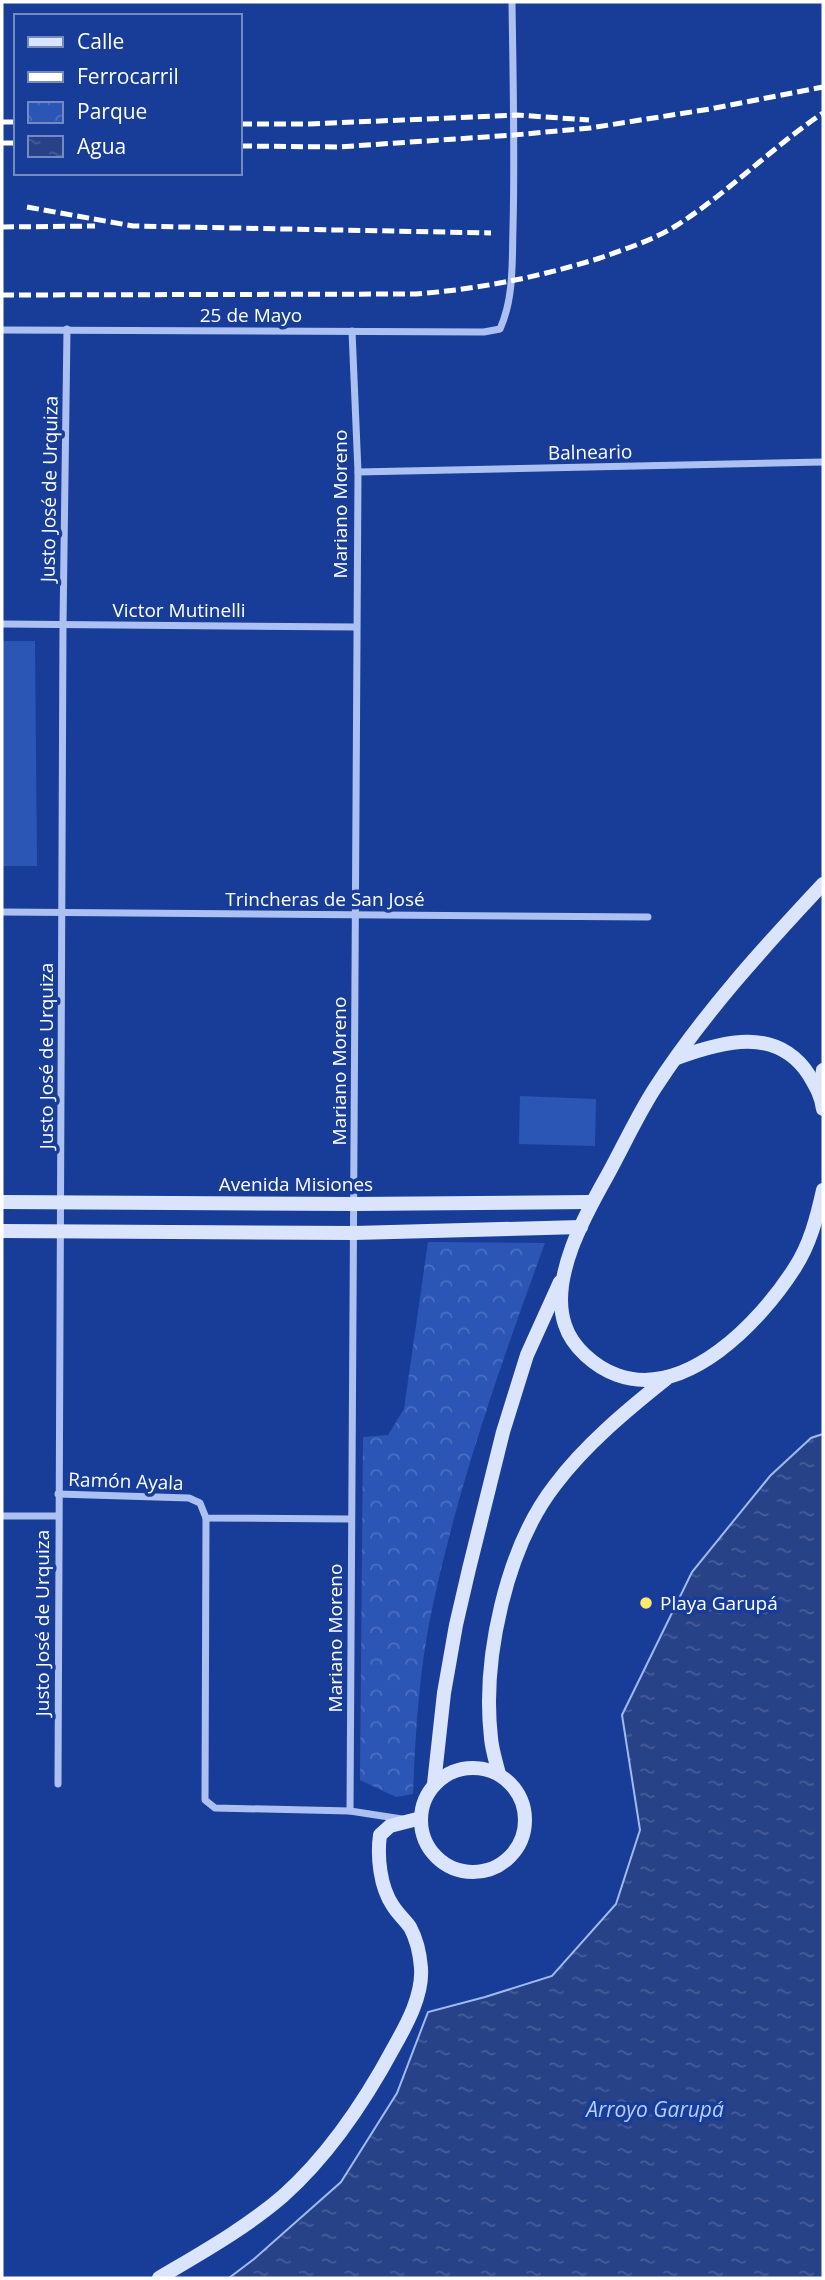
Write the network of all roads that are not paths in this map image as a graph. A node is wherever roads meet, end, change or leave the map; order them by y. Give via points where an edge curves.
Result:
1 (512, 2) edge
2 (67, 329) junction
3 (2, 330) edge
4 (352, 331) junction
5 (823, 462) edge
6 (358, 472) junction
7 (2, 624) edge
8 (63, 625) junction
9 (356, 627) junction
10 (823, 884) edge
11 (2, 912) edge
12 (63, 912) junction
13 (356, 915) junction
14 (648, 917) dead end
15 (676, 1058) junction
16 (823, 1070) edge
17 (820, 1093) junction
18 (823, 1109) edge
19 (823, 1190) edge
20 (2, 1202) edge
21 (591, 1202) junction
22 (61, 1203) junction
23 (354, 1204) junction
24 (581, 1227) junction
25 (2, 1231) edge
26 (61, 1231) junction
27 (354, 1233) junction
28 (563, 1275) junction
29 (668, 1378) junction
30 (58, 1494) junction
31 (2, 1516) edge
32 (58, 1516) junction
33 (206, 1518) junction
34 (351, 1519) junction
35 (499, 1774) junction
36 (58, 1784) dead end
37 (434, 1784) junction
38 (350, 1811) junction
39 (421, 1818) junction
40 (405, 1820) junction
41 (159, 2278) edge

1 - 4 street, 25 de Mayo via 515,168 511,282 508,311 500,328 484,332
2 - 3 street, 25 de Mayo
2 - 4 street, 25 de Mayo
2 - 8 street, Justo José de Urquiza
4 - 6 street, Mariano Moreno
5 - 6 street, Balneario
6 - 9 street, Mariano Moreno
7 - 8 street, Victor Mutinelli
8 - 9 street, Victor Mutinelli
8 - 12 street, Justo José de Urquiza
9 - 13 street, Mariano Moreno
10 - 15 main road via 755,956
11 - 12 street, Trincheras de San José
12 - 13 street, Trincheras de San José
12 - 22 street, Justo José de Urquiza
13 - 14 street, Trincheras de San José
13 - 23 street, Mariano Moreno
15 - 17 main road via 728,1042 765,1043 788,1053
15 - 21 main road
16 - 17 main road
17 - 18 main road
19 - 29 main road via 816,1221 795,1268 753,1322 703,1361
20 - 22 main road, Avenida Misiones
21 - 23 main road, Avenida Misiones
21 - 24 main road
22 - 23 main road, Avenida Misiones
22 - 26 street, Justo José de Urquiza
23 - 27 street, Mariano Moreno
24 - 27 main road
24 - 28 main road
25 - 26 main road
26 - 27 main road
26 - 30 street, Justo José de Urquiza
27 - 34 street, Mariano Moreno
28 - 29 main road via 564,1324 587,1357 608,1372 632,1380
28 - 37 main road via 527,1355 503,1432 456,1625
29 - 35 main road via 574,1461 533,1518 508,1580 496,1630 490,1691 491,1738
30 - 32 street, Justo José de Urquiza
30 - 33 street, Ramón Ayala via 190,1498 200,1503
31 - 32 street, Ramón Ayala
32 - 36 street, Justo José de Urquiza
33 - 34 street
33 - 38 street via 205,1800 215,1808
34 - 38 street, Mariano Moreno
35 - 37 main road via 465,1768
35 - 39 main road via 521,1799 525,1816 524,1833 506,1861 491,1869 457,1870 430,1850
37 - 39 main road
38 - 40 street
39 - 40 main road
40 - 41 main road via 380,1835 379,1848 383,1884 392,1905 411,1928 421,1987 380,2074 313,2166 282,2197

